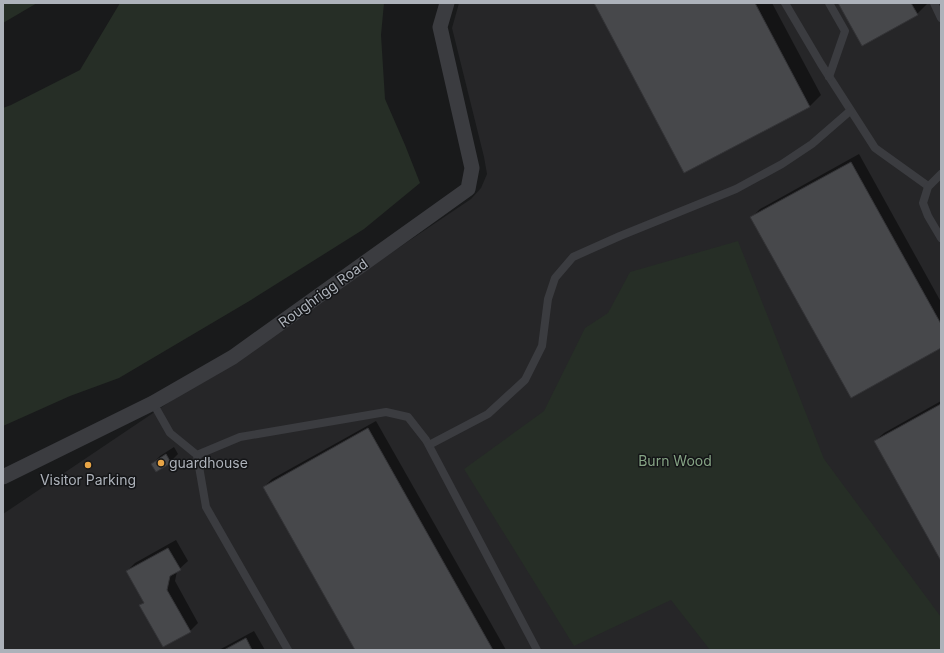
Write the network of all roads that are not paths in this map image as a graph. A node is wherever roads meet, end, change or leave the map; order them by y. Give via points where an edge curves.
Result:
1 (447, 3) edge
2 (785, 3) edge
3 (829, 3) edge
4 (934, 3) edge
5 (941, 18) edge
6 (828, 77) junction
7 (850, 111) junction
8 (941, 174) edge
9 (928, 186) junction
10 (941, 238) edge
11 (153, 403) junction
12 (429, 445) junction
13 (197, 455) junction
14 (3, 477) edge
15 (288, 650) edge
16 (537, 650) edge

1 - 11 street, Roughrigg Road via 440,27 472,168 468,189 233,357
2 - 6 lane
3 - 6 lane via 845,31
4 - 5 lane
6 - 7 lane
7 - 9 lane via 874,148
7 - 12 lane via 812,144 736,189 573,257 554,278 548,299 542,346 525,380 488,414
8 - 9 lane
9 - 10 lane via 923,203
11 - 13 lane via 170,433
11 - 14 street, Roughrigg Road
12 - 13 lane via 408,417 386,412 240,437
12 - 16 lane
13 - 15 lane via 206,507

